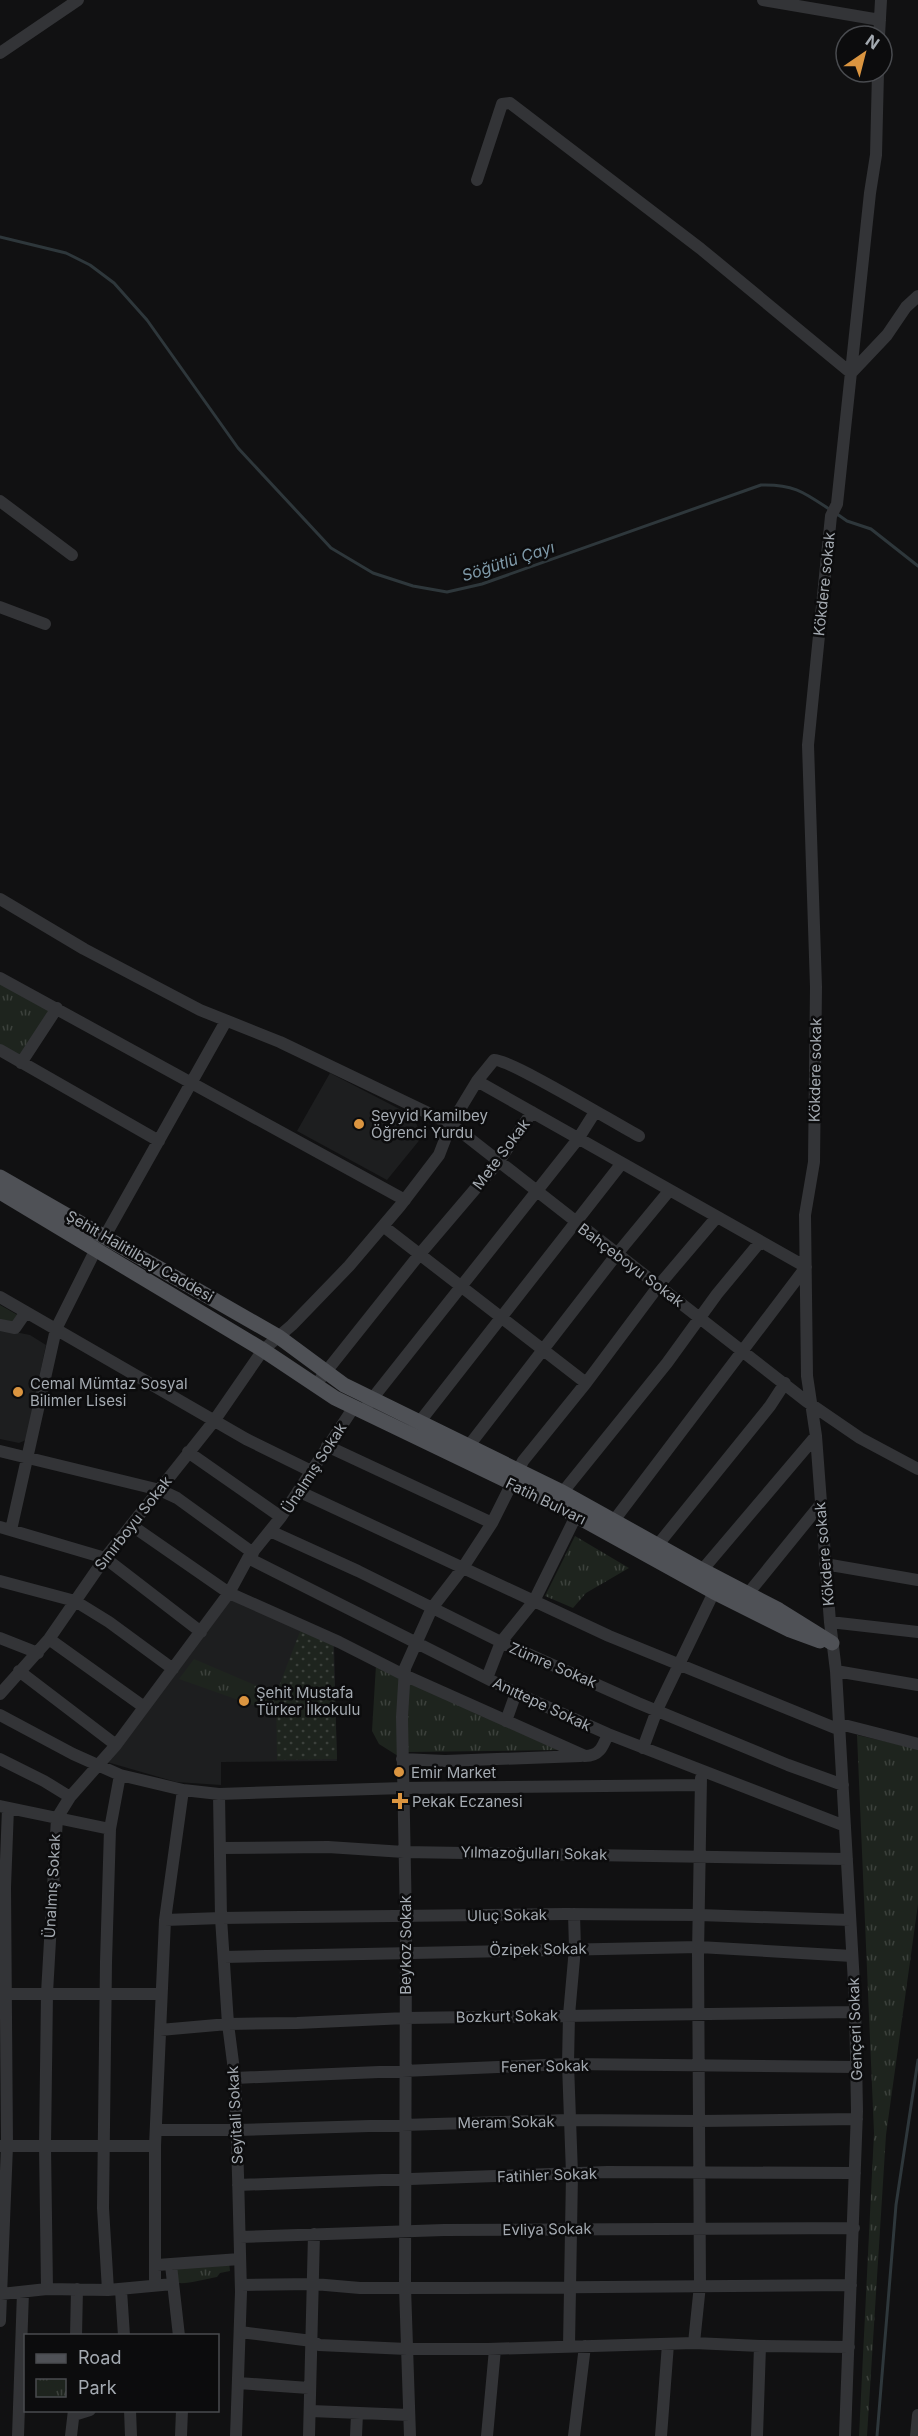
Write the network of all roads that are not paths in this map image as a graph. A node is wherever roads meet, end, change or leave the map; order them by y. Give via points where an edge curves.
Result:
1 (78, 0) edge
2 (763, 0) edge
3 (881, 0) edge
4 (880, 20) junction
5 (880, 24) edge
6 (0, 53) edge
7 (878, 84) edge
8 (477, 180) dead end
9 (918, 296) edge
10 (851, 373) junction
11 (0, 501) edge
12 (72, 555) dead end
13 (0, 607) edge
14 (45, 624) dead end
15 (0, 899) edge
16 (0, 978) edge
17 (57, 1008) junction
18 (226, 1021) junction
19 (0, 1050) edge
20 (21, 1062) junction
21 (477, 1081) junction
22 (191, 1083) junction
23 (532, 1112) junction
24 (596, 1112) junction
25 (452, 1124) junction
26 (639, 1136) dead end
27 (578, 1138) junction
28 (159, 1141) junction
29 (499, 1161) junction
30 (622, 1163) junction
31 (0, 1177) edge
32 (0, 1191) edge
33 (669, 1191) junction
34 (537, 1192) junction
35 (405, 1200) junction
36 (716, 1218) junction
37 (576, 1223) junction
38 (383, 1226) junction
39 (760, 1242) junction
40 (100, 1243) junction
41 (617, 1254) junction
42 (419, 1255) junction
43 (806, 1267) junction
44 (660, 1284) junction
45 (460, 1288) junction
46 (0, 1297) edge
47 (26, 1312) junction
48 (700, 1318) junction
49 (501, 1319) junction
50 (0, 1325) edge
51 (56, 1329) junction
52 (279, 1336) junction
53 (263, 1350) junction
54 (742, 1350) junction
55 (543, 1351) junction
56 (326, 1371) junction
57 (586, 1383) junction
58 (785, 1383) junction
59 (316, 1384) junction
60 (811, 1404) junction
61 (363, 1405) junction
62 (213, 1420) junction
63 (420, 1422) junction
64 (410, 1435) junction
65 (816, 1436) junction
66 (327, 1446) junction
67 (468, 1446) junction
68 (0, 1451) edge
69 (188, 1452) junction
70 (28, 1457) junction
71 (458, 1459) junction
72 (918, 1469) edge
73 (311, 1471) junction
74 (514, 1477) junction
75 (160, 1490) junction
76 (298, 1491) junction
77 (558, 1498) junction
78 (820, 1505) junction
79 (576, 1516) junction
80 (281, 1517) junction
81 (492, 1523) junction
82 (131, 1525) junction
83 (609, 1526) junction
84 (5, 1529) edge
85 (270, 1532) junction
86 (653, 1551) junction
87 (250, 1556) junction
88 (105, 1558) junction
89 (825, 1564) junction
90 (462, 1569) junction
91 (698, 1575) junction
92 (918, 1580) edge
93 (0, 1581) edge
94 (714, 1592) junction
95 (229, 1593) junction
96 (743, 1599) junction
97 (75, 1601) junction
98 (534, 1601) junction
99 (432, 1608) junction
100 (830, 1622) junction
101 (201, 1632) junction
102 (918, 1632) edge
103 (0, 1638) edge
104 (49, 1639) junction
105 (501, 1642) junction
106 (415, 1643) junction
107 (832, 1643) junction
108 (38, 1653) junction
109 (679, 1666) junction
110 (173, 1669) junction
111 (19, 1671) junction
112 (836, 1671) junction
113 (404, 1675) junction
114 (487, 1678) junction
115 (918, 1685) edge
116 (1, 1691) edge
117 (516, 1693) junction
118 (144, 1707) junction
119 (657, 1710) junction
120 (0, 1715) edge
121 (506, 1721) junction
122 (840, 1727) junction
123 (608, 1734) junction
124 (918, 1743) edge
125 (116, 1745) junction
126 (643, 1748) junction
127 (585, 1756) junction
128 (0, 1759) edge
129 (402, 1759) junction
130 (97, 1765) junction
131 (701, 1770) junction
132 (120, 1775) junction
133 (701, 1785) junction
134 (843, 1785) junction
135 (403, 1788) junction
136 (183, 1790) junction
137 (219, 1794) junction
138 (70, 1797) junction
139 (4, 1807) edge
140 (57, 1818) junction
141 (845, 1826) junction
142 (110, 1829) junction
143 (221, 1848) junction
144 (404, 1852) junction
145 (700, 1856) junction
146 (847, 1859) junction
147 (574, 1914) junction
148 (699, 1915) junction
149 (406, 1916) junction
150 (221, 1918) junction
151 (165, 1920) junction
152 (850, 1920) junction
153 (699, 1947) junction
154 (575, 1948) junction
155 (406, 1952) junction
156 (852, 1956) junction
157 (224, 1957) junction
158 (106, 1993) junction
159 (3, 1994) edge
160 (46, 1994) junction
161 (161, 1994) junction
162 (855, 2012) junction
163 (699, 2013) junction
164 (569, 2015) junction
165 (406, 2018) junction
166 (228, 2024) junction
167 (160, 2030) junction
168 (568, 2064) junction
169 (700, 2065) junction
170 (856, 2067) junction
171 (405, 2070) junction
172 (235, 2078) junction
173 (857, 2119) junction
174 (569, 2120) junction
175 (699, 2121) junction
176 (406, 2123) junction
177 (156, 2130) junction
178 (237, 2130) junction
179 (3, 2146) edge
180 (45, 2146) junction
181 (155, 2146) junction
182 (103, 2148) junction
183 (698, 2173) junction
184 (855, 2173) junction
185 (572, 2174) junction
186 (406, 2179) junction
187 (238, 2185) junction
188 (699, 2227) junction
189 (572, 2228) junction
190 (854, 2228) junction
191 (406, 2232) junction
192 (314, 2234) junction
193 (240, 2237) junction
194 (240, 2259) junction
195 (156, 2265) junction
196 (171, 2265) junction
197 (173, 2284) junction
198 (314, 2284) junction
199 (155, 2285) junction
200 (241, 2285) junction
201 (700, 2285) junction
202 (851, 2285) junction
203 (405, 2287) junction
204 (571, 2287) junction
205 (47, 2289) junction
206 (76, 2289) junction
207 (114, 2290) junction
208 (23, 2292) junction
209 (1, 2294) edge
210 (0, 2321) edge
211 (240, 2332) junction
212 (76, 2334) edge
213 (124, 2334) edge
214 (179, 2334) edge
215 (312, 2341) junction
216 (694, 2343) junction
217 (668, 2344) junction
218 (569, 2346) junction
219 (585, 2346) junction
220 (760, 2346) junction
221 (849, 2347) junction
222 (407, 2349) junction
223 (495, 2349) junction
224 (238, 2383) junction
225 (309, 2388) junction
226 (311, 2411) junction
227 (130, 2412) edge
228 (182, 2412) edge
229 (74, 2413) edge
230 (357, 2414) junction
231 (408, 2415) junction
232 (918, 2415) edge
233 (18, 2436) edge
234 (71, 2436) edge
235 (131, 2436) edge
236 (181, 2436) edge
237 (236, 2436) edge
238 (309, 2436) edge
239 (356, 2436) edge
240 (410, 2436) edge
241 (487, 2436) edge
242 (574, 2436) edge
243 (661, 2436) edge
244 (757, 2436) edge
245 (845, 2436) edge
246 (916, 2436) edge

1 - 6 street
2 - 4 street
3 - 4 street
4 - 5 street
7 - 10 street via 876,155
8 - 10 street via 502,104 510,103 701,249
9 - 10 street
10 - 43 street, Kökdere sokak via 837,504 831,516 808,745 816,987 814,1162 805,1215
11 - 12 street
13 - 14 street
15 - 18 street, Bahçeboyu Sokak via 128,973
16 - 17 street
17 - 20 street
17 - 22 street
18 - 22 street
18 - 25 street, Bahçeboyu Sokak via 280,1042
19 - 20 street
20 - 28 street
21 - 23 street
21 - 24 street, Sınırboyu Sokak via 499,1059
21 - 25 street, Sınırboyu Sokak
22 - 28 street
22 - 35 street
23 - 27 street, Mete Sokak
23 - 29 street, Mete Sokak
24 - 26 street
24 - 27 street, Ünalmış Sokak
25 - 29 street, Bahçeboyu Sokak
25 - 35 street, Sınırboyu Sokak via 438,1155
27 - 30 street, Mete Sokak
27 - 34 street, Ünalmış Sokak
28 - 40 street
29 - 34 street, Bahçeboyu Sokak
29 - 42 street, Mete Sokak
30 - 33 street, Mete Sokak
30 - 37 street
31 - 40 main road, Şehit Halitilbay Caddesi
32 - 40 main road, Şehit Halitilbay Caddesi
33 - 36 street, Mete Sokak
33 - 41 street
34 - 37 street, Bahçeboyu Sokak
34 - 45 street, Ünalmış Sokak
35 - 38 street, Sınırboyu Sokak
36 - 39 street, Mete Sokak
36 - 44 street, Beykoz Sokak
37 - 41 street, Bahçeboyu Sokak
37 - 49 street
38 - 42 street
38 - 52 street, Sınırboyu Sokak
39 - 43 street, Mete Sokak
39 - 48 street
40 - 51 street
40 - 52 main road, Şehit Halitilbay Caddesi
40 - 53 main road, Şehit Halitilbay Caddesi
41 - 44 street, Bahçeboyu Sokak
41 - 55 street
42 - 45 street
42 - 56 street, Mete Sokak
43 - 54 street
43 - 60 street, Kökdere sokak
44 - 48 street, Bahçeboyu Sokak
44 - 57 street, Beykoz Sokak
45 - 49 street
45 - 61 street, Ünalmış Sokak
46 - 47 street
47 - 50 street via 15,1328
47 - 51 street
48 - 54 street, Bahçeboyu Sokak
48 - 77 street
49 - 55 street
49 - 63 street
51 - 62 street
51 - 70 street
52 - 53 street, Sınırboyu Sokak
52 - 56 main road, Şehit Halitilbay Caddesi
53 - 59 main road, Fatih Bulvarı
53 - 62 street, Sınırboyu Sokak
54 - 58 street, Bahçeboyu Sokak
54 - 83 street
55 - 57 street
55 - 67 street
56 - 59 street, Mete Sokak
56 - 61 main road, Şehit Halitilbay Caddesi
57 - 74 street, Beykoz Sokak
58 - 60 street, Bahçeboyu Sokak
58 - 86 street
59 - 61 main road, Fatih Bulvarı via 335,1398
60 - 65 street, Kökdere sokak
60 - 72 street, Bahçeboyu Sokak via 860,1438
61 - 63 main road
61 - 64 main road, Fatih Bulvarı
61 - 66 street, Ünalmış Sokak
62 - 69 street, Sınırboyu Sokak
62 - 73 street
63 - 64 street
63 - 67 main road
64 - 71 main road, Fatih Bulvarı
65 - 78 street, Kökdere sokak
65 - 91 street
66 - 73 street, Ünalmış Sokak
66 - 81 street
67 - 71 street
67 - 74 main road
68 - 70 street, Anıttepe Sokak
69 - 75 street, Sınırboyu Sokak
69 - 80 street
70 - 75 street, Anıttepe Sokak
70 - 84 street
71 - 74 main road, Fatih Bulvarı
73 - 76 street, Ünalmış Sokak
74 - 77 main road
74 - 81 street, Beykoz Sokak
75 - 82 street, Sınırboyu Sokak
75 - 87 street, Anıttepe Sokak via 177,1498
76 - 80 street, Ünalmış Sokak
76 - 90 street
77 - 79 main road, Fatih Bulvarı
77 - 83 main road
78 - 89 street, Kökdere sokak
78 - 96 street
79 - 83 main road, Fatih Bulvarı
79 - 98 street
80 - 85 street, Ünalmış Sokak
81 - 90 street, Beykoz Sokak
82 - 88 street, Sınırboyu Sokak
82 - 95 street
83 - 86 main road
84 - 88 street
85 - 87 street, Ünalmış Sokak
85 - 99 street, Zümre Sokak
86 - 91 main road
87 - 95 street, Ünalmış Sokak
87 - 106 street, Anıttepe Sokak
88 - 97 street, Sınırboyu Sokak
88 - 101 street
89 - 92 street
89 - 100 street, Kökdere sokak
90 - 98 street
90 - 99 street, Beykoz Sokak
91 - 94 main road
91 - 96 main road
93 - 97 street
94 - 96 main road
94 - 109 street
95 - 101 street, Ünalmış Sokak
95 - 113 street
96 - 107 main road via 787,1614
97 - 104 street, Sınırboyu Sokak
97 - 110 street
98 - 105 street
98 - 109 street
99 - 105 street, Zümre Sokak
99 - 106 street, Beykoz Sokak
100 - 102 street
100 - 107 street, Gençeri Sokak
101 - 110 street, Ünalmış Sokak
103 - 108 street
104 - 108 street, Sınırboyu Sokak
104 - 118 street
105 - 114 street
105 - 119 street, Zümre Sokak
106 - 113 street, Beykoz Sokak
106 - 114 street, Anıttepe Sokak
107 - 112 street, Gençeri Sokak
108 - 111 street, Sınırboyu Sokak
109 - 119 street
109 - 122 street
110 - 118 street, Ünalmış Sokak
111 - 116 street, Sınırboyu Sokak
111 - 125 street
112 - 115 street
112 - 122 street, Gençeri Sokak
113 - 121 street
113 - 129 street, Beykoz Sokak
114 - 117 street, Anıttepe Sokak
117 - 121 street
117 - 123 street, Anıttepe Sokak
118 - 125 street, Ünalmış Sokak
119 - 126 street
119 - 134 street, Zümre Sokak
120 - 130 street
121 - 127 street
122 - 124 street
122 - 134 street, Gençeri Sokak
123 - 126 street, Anıttepe Sokak
123 - 127 street via 598,1753
125 - 130 street, Ünalmış Sokak
126 - 131 street, Anıttepe Sokak
127 - 129 street
128 - 138 street
129 - 135 street, Beykoz Sokak
130 - 132 street
130 - 138 street, Ünalmış Sokak
131 - 133 street
131 - 141 street, Anıttepe Sokak
132 - 136 street
132 - 142 street
133 - 135 street
133 - 145 street
134 - 141 street, Gençeri Sokak
135 - 137 street
135 - 144 street, Beykoz Sokak
136 - 137 street
136 - 151 street
137 - 143 street, Seyitali Sokak
138 - 140 street, Ünalmış Sokak
139 - 140 street
139 - 159 street
140 - 142 street
140 - 160 street, Ünalmış Sokak
141 - 146 street, Gençeri Sokak
142 - 158 street
143 - 144 street, Yılmazoğulları Sokak via 328,1847
143 - 150 street, Seyitali Sokak
144 - 145 street, Yılmazoğulları Sokak
144 - 149 street, Beykoz Sokak
145 - 146 street, Yılmazoğulları Sokak
145 - 148 street
146 - 152 street, Gençeri Sokak
147 - 148 street, Uluç Sokak
147 - 149 street, Uluç Sokak
147 - 154 street
148 - 152 street, Uluç Sokak
148 - 153 street
149 - 150 street, Uluç Sokak
149 - 155 street, Beykoz Sokak
150 - 151 street, Uluç Sokak
150 - 157 street, Seyitali Sokak
151 - 161 street
152 - 156 street, Gençeri Sokak
153 - 154 street, Özipek Sokak
153 - 156 street, Özipek Sokak
153 - 163 street
154 - 155 street, Özipek Sokak
154 - 164 street
155 - 157 street, Özipek Sokak
155 - 165 street, Beykoz Sokak
156 - 162 street, Gençeri Sokak
157 - 166 street, Seyitali Sokak
158 - 160 street
158 - 161 street
158 - 182 street
159 - 160 street
159 - 179 street
160 - 180 street, Ünalmış Sokak
161 - 167 street
162 - 163 street, Bozkurt Sokak
162 - 170 street, Gençeri Sokak
163 - 164 street, Bozkurt Sokak
163 - 169 street
164 - 165 street, Bozkurt Sokak
164 - 168 street
165 - 166 street, Bozkurt Sokak
165 - 171 street, Beykoz Sokak
166 - 167 street, Bozkurt Sokak
166 - 172 street, Seyitali Sokak
167 - 177 street
168 - 169 street, Fener Sokak
168 - 171 street, Fener Sokak
168 - 174 street
169 - 170 street, Fener Sokak
169 - 175 street
170 - 173 street, Gençeri Sokak
171 - 172 street, Fener Sokak
171 - 176 street, Beykoz Sokak
172 - 178 street, Seyitali Sokak
173 - 175 street, Meram Sokak
173 - 184 street, Gençeri Sokak
174 - 175 street, Meram Sokak
174 - 176 street, Meram Sokak
174 - 185 street
175 - 183 street
176 - 178 street, Meram Sokak
176 - 186 street, Beykoz Sokak
177 - 178 street, Meram Sokak
177 - 181 street
178 - 187 street, Seyitali Sokak
179 - 180 street
179 - 209 street
180 - 182 street
180 - 205 street, Ünalmış Sokak
181 - 182 street
181 - 195 street
182 - 207 street via 103,2208
183 - 184 street, Fatihler Sokak
183 - 185 street, Fatihler Sokak
183 - 188 street
184 - 190 street, Gençeri Sokak
185 - 186 street, Fatihler Sokak
185 - 189 street
186 - 187 street, Fatihler Sokak
186 - 191 street, Beykoz Sokak
187 - 193 street, Seyitali Sokak
188 - 189 street, Evliya Sokak
188 - 190 street, Evliya Sokak
188 - 201 street
189 - 191 street, Evliya Sokak
189 - 204 street
190 - 202 street, Gençeri Sokak
191 - 192 street, Evliya Sokak
191 - 203 street, Beykoz Sokak
192 - 193 street, Evliya Sokak
192 - 198 street
193 - 194 street, Seyitali Sokak
194 - 196 street
194 - 200 street, Seyitali Sokak
195 - 196 street
195 - 199 street
196 - 197 street
197 - 199 street
197 - 214 street
198 - 200 street
198 - 203 street
198 - 215 street
199 - 207 street
200 - 211 street, Seyitali Sokak
201 - 202 street
201 - 204 street
201 - 216 street
202 - 221 street, Gençeri Sokak
203 - 204 street
203 - 222 street, Beykoz Sokak
204 - 218 street
205 - 206 street
205 - 208 street
206 - 207 street
206 - 212 street
207 - 213 street
208 - 209 street
208 - 233 street
209 - 210 street
211 - 215 street
211 - 224 street, Seyitali Sokak
215 - 222 street via 319,2345
215 - 225 street
216 - 217 street
216 - 220 street
217 - 219 street
217 - 243 street
218 - 219 street
218 - 223 street
219 - 242 street
220 - 221 street
220 - 244 street
221 - 245 street, Gençeri Sokak
222 - 223 street
222 - 231 street, Beykoz Sokak
223 - 241 street
224 - 225 street
224 - 237 street, Seyitali Sokak
225 - 226 street
226 - 230 street
226 - 238 street
227 - 235 street
228 - 236 street
229 - 234 street
230 - 231 street
230 - 239 street
231 - 240 street, Beykoz Sokak
232 - 246 street

